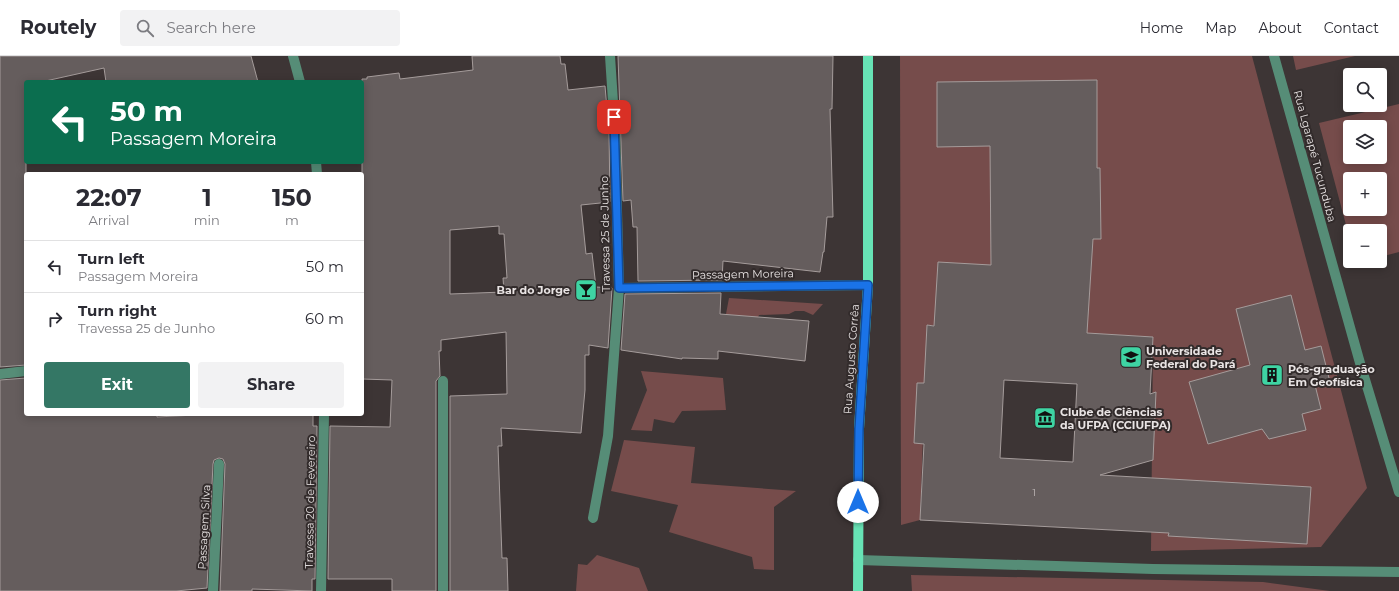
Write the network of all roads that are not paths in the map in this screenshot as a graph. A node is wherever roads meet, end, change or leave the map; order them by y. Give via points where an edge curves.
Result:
1 (293, 56) edge
2 (610, 56) edge
3 (868, 56) edge
4 (1274, 56) edge
5 (299, 80) edge
6 (868, 285) junction
7 (619, 288) junction
8 (24, 371) edge
9 (0, 374) edge
10 (443, 381) dead end
11 (324, 416) edge
12 (219, 464) dead end
13 (1399, 492) edge
14 (593, 518) dead end
15 (858, 560) junction
16 (1399, 572) edge
17 (213, 591) edge
18 (321, 591) edge
19 (443, 591) edge
20 (858, 591) edge

1 - 5 street
2 - 7 street, Travessa 25 de Junho via 615,132
3 - 6 main road, Rua Augusto Corrêa
4 - 13 street, Rua Lgarapé Tucunduba via 1362,371
6 - 7 street, Passagem Moreira
6 - 15 main road, Rua Augusto Corrêa via 859,429
7 - 14 street, Travessa 25 de Junho via 608,436
8 - 9 street
10 - 19 street
11 - 18 street, Travessa 20 de Fevereiro
12 - 17 street, Passagem Silva
15 - 16 street via 1153,569
15 - 20 main road, Rua Augusto Corrêa

